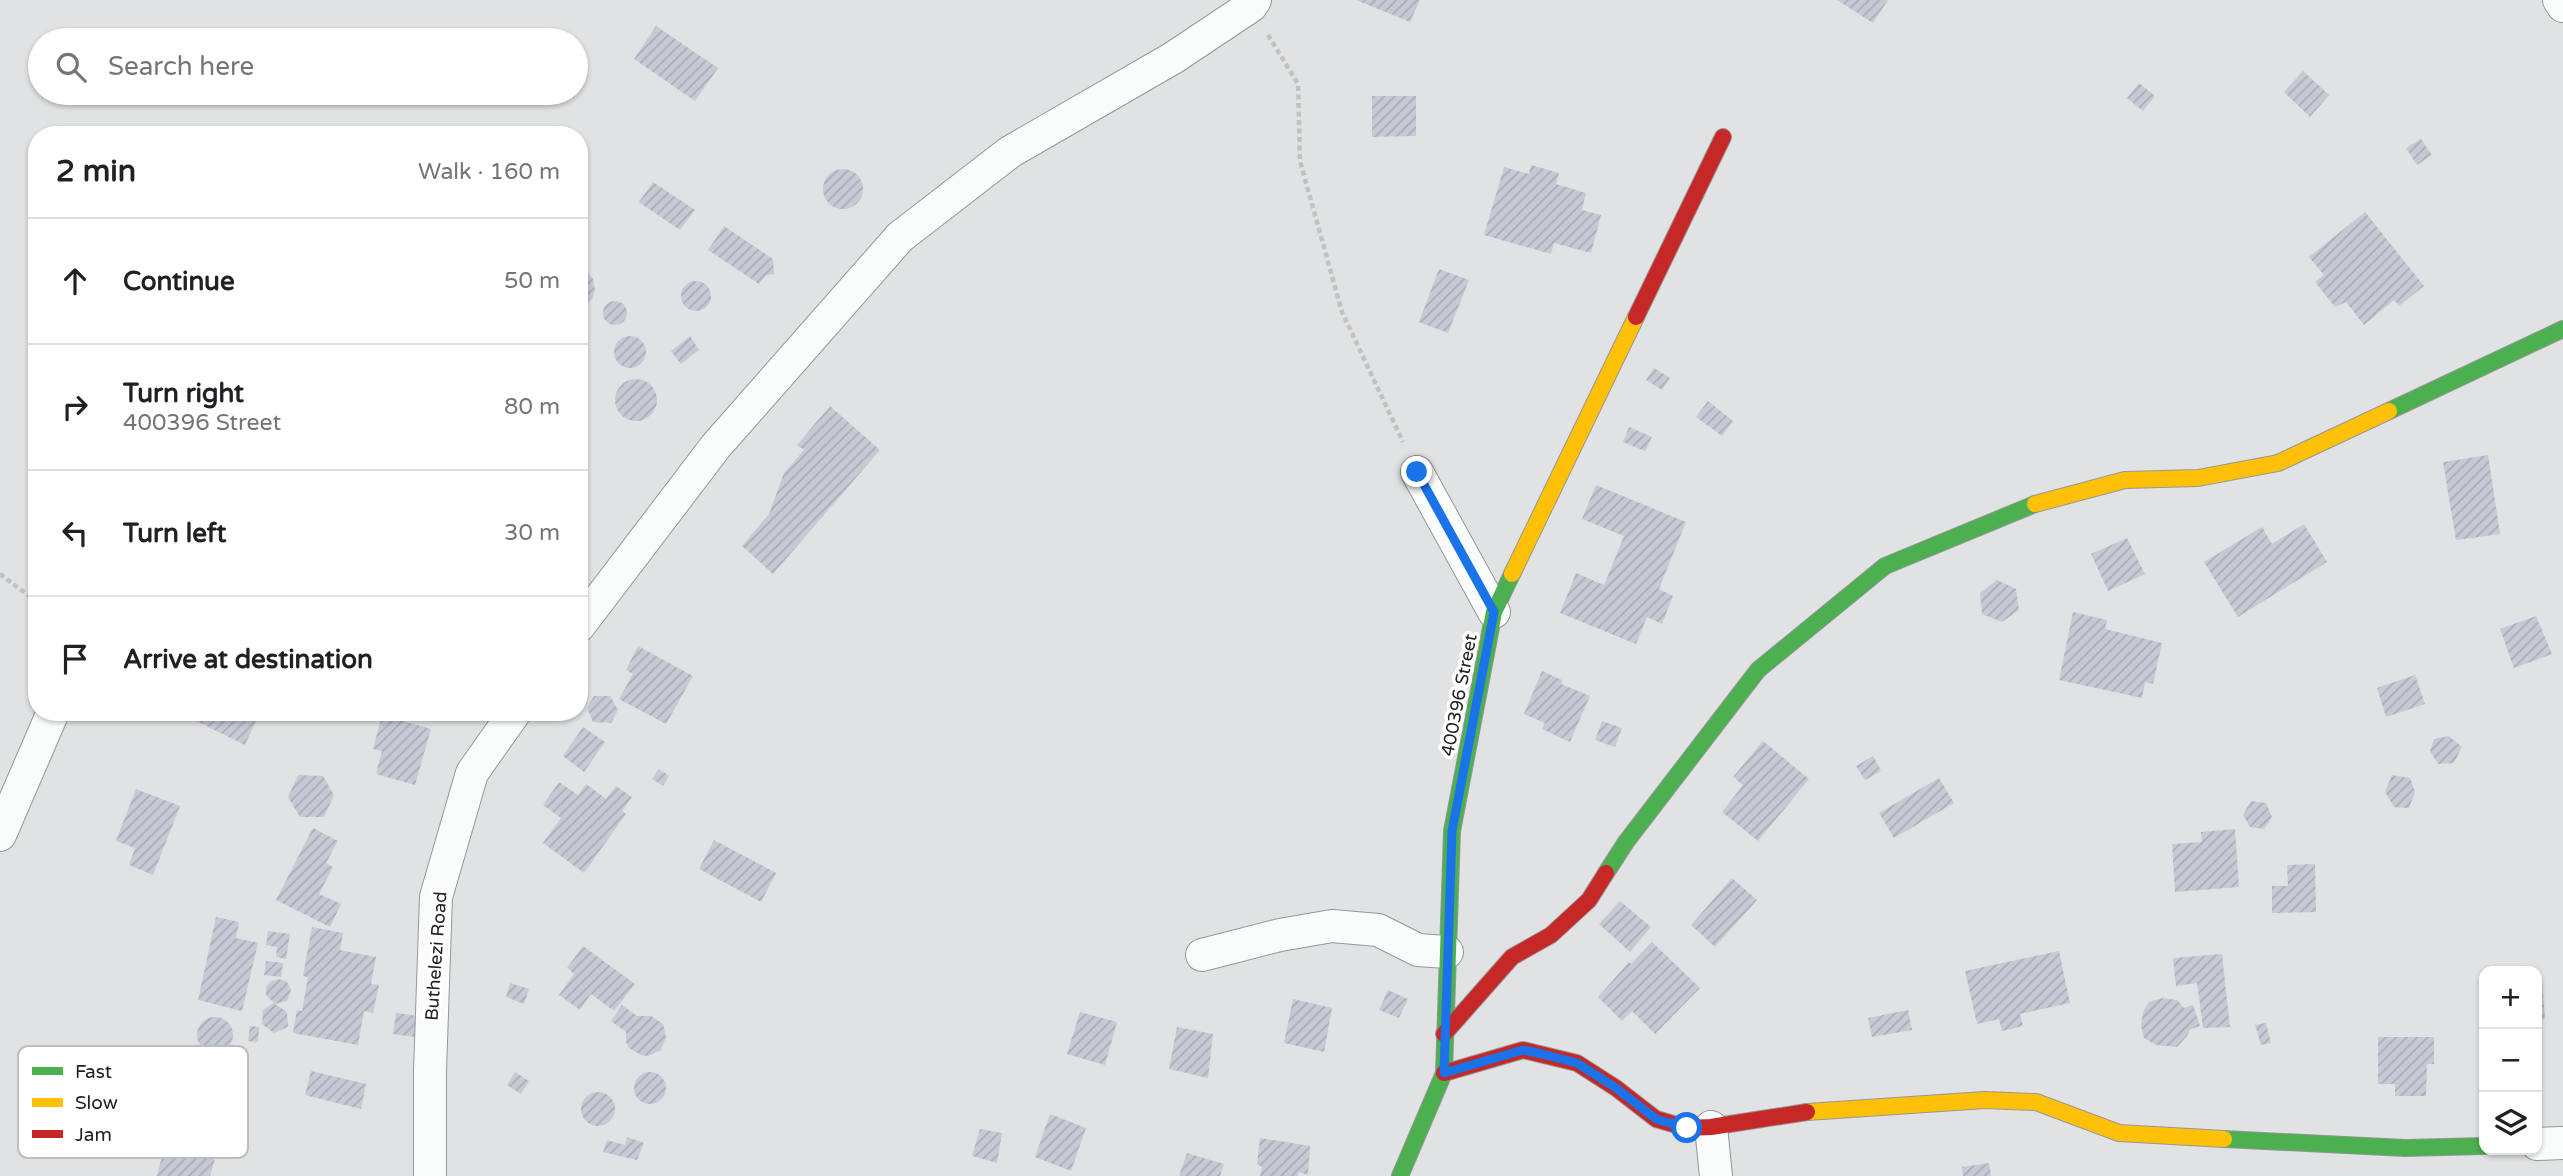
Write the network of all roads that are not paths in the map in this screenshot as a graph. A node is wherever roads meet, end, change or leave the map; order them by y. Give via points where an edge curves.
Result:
1 (2559, 0) edge
2 (2563, 6) edge
3 (1259, 13) edge
4 (1723, 137) dead end
5 (2563, 329) edge
6 (1417, 472) road end
7 (1494, 612) junction
8 (588, 614) edge
9 (49, 721) edge
10 (509, 721) edge
11 (0, 835) edge
12 (1447, 952) junction
13 (1202, 955) dead end
14 (1444, 1034) junction
15 (1444, 1073) junction
16 (1712, 1127) junction
17 (2563, 1143) edge
18 (2542, 1144) edge
19 (2479, 1146) edge
20 (430, 1176) edge
21 (1400, 1176) edge
22 (1716, 1176) edge

1 - 2 street
3 - 8 street via 1251,6 1173,58 1010,152 900,237 716,446
4 - 7 street, 400396 Street
5 - 14 street via 2278,463 2198,478 2125,480 2043,501 1885,566 1758,670 1626,842 1589,900 1551,935 1511,957
6 - 7 street
7 - 12 street, 400396 Street via 1452,831
9 - 11 street
10 - 20 street, Buthelezi Road via 472,772 436,897
12 - 13 street via 1418,950 1378,930 1332,926
12 - 14 street, 400396 Street
14 - 15 street, 400396 Street
15 - 16 street via 1523,1050 1577,1063 1656,1119 1687,1128
15 - 21 street, 400396 Street
16 - 19 street via 1813,1111 1985,1100 2036,1102 2119,1133 2405,1148
16 - 22 street
17 - 18 street

